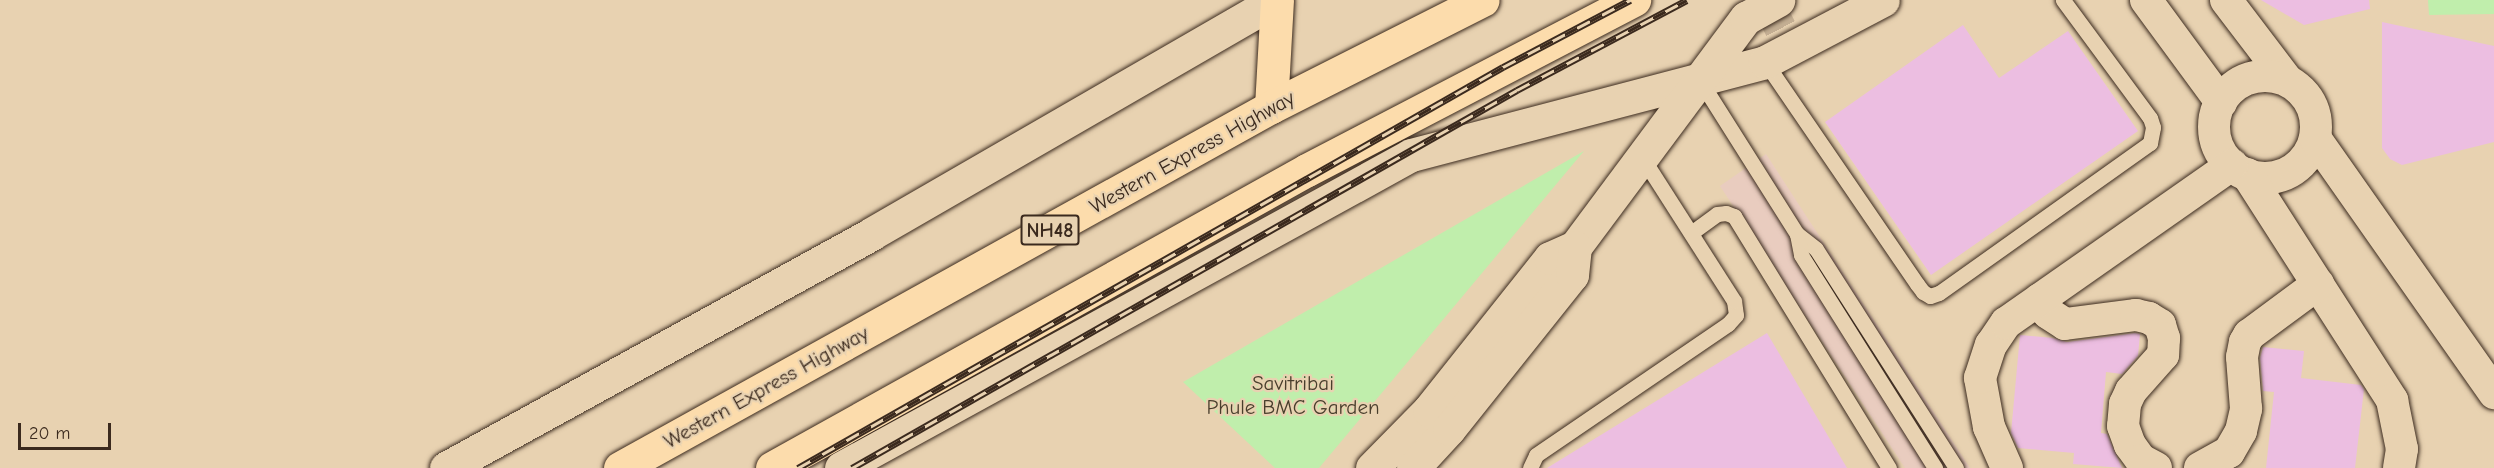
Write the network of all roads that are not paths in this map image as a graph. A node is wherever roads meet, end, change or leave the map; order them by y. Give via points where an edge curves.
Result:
1 (1276, 0) edge
2 (1484, 0) edge
3 (1634, 0) edge
4 (1778, 0) edge
5 (1882, 0) edge
6 (2063, 0) edge
7 (2146, 0) edge
8 (2226, 0) edge
9 (1765, 62) junction
10 (1699, 78) junction
11 (2287, 80) junction
12 (2221, 102) junction
13 (1271, 107) junction
14 (2315, 138) junction
15 (1642, 157) junction
16 (2240, 170) junction
17 (1691, 233) junction
18 (1797, 234) junction
19 (2318, 284) junction
20 (2040, 299) junction
21 (2494, 393) edge
22 (1439, 420) junction
23 (446, 468) edge
24 (620, 468) edge
25 (772, 468) edge
26 (841, 468) edge
27 (1372, 468) edge
28 (1413, 468) edge
29 (1530, 468) edge
30 (1888, 468) edge
31 (1935, 468) edge
32 (1956, 468) edge
33 (2007, 468) edge
34 (2156, 468) edge
35 (2200, 468) edge
36 (2399, 468) edge

1 - 13 highway
1 - 23 main road via 871,234
2 - 13 highway, Western Express Highway / NH48
3 - 25 highway via 1307,170
4 - 10 main road via 1746,18
5 - 9 main road
6 - 9 lane via 2150,118 2150,143 1930,296 1917,284
7 - 12 street
8 - 11 street
9 - 10 main road
10 - 15 main road
10 - 18 lane
10 - 26 main road via 1411,155
11 - 12 street via 2253,77 2234,86
11 - 14 street via 2311,104
12 - 16 street via 2215,136 2222,152
13 - 24 highway, Western Express Highway / NH48
14 - 16 street via 2297,167 2282,175 2265,177
14 - 21 street
15 - 17 lane
15 - 22 main road via 1575,247 1572,275
16 - 19 street
16 - 20 street
17 - 29 lane via 1734,301 1736,315 1536,455
17 - 30 lane via 1717,214 1734,216
18 - 31 lane via 1801,255
18 - 32 lane via 1816,249
19 - 35 street via 2249,335 2242,357 2246,409 2241,430 2229,453
19 - 36 street via 2392,400 2402,449
20 - 33 street via 2006,323 1991,345 1980,378 1989,428
20 - 34 street via 2048,313 2065,324 2136,315 2160,325 2163,356 2132,391 2125,404 2124,426 2130,445 2141,460
22 - 27 main road
22 - 28 main road

